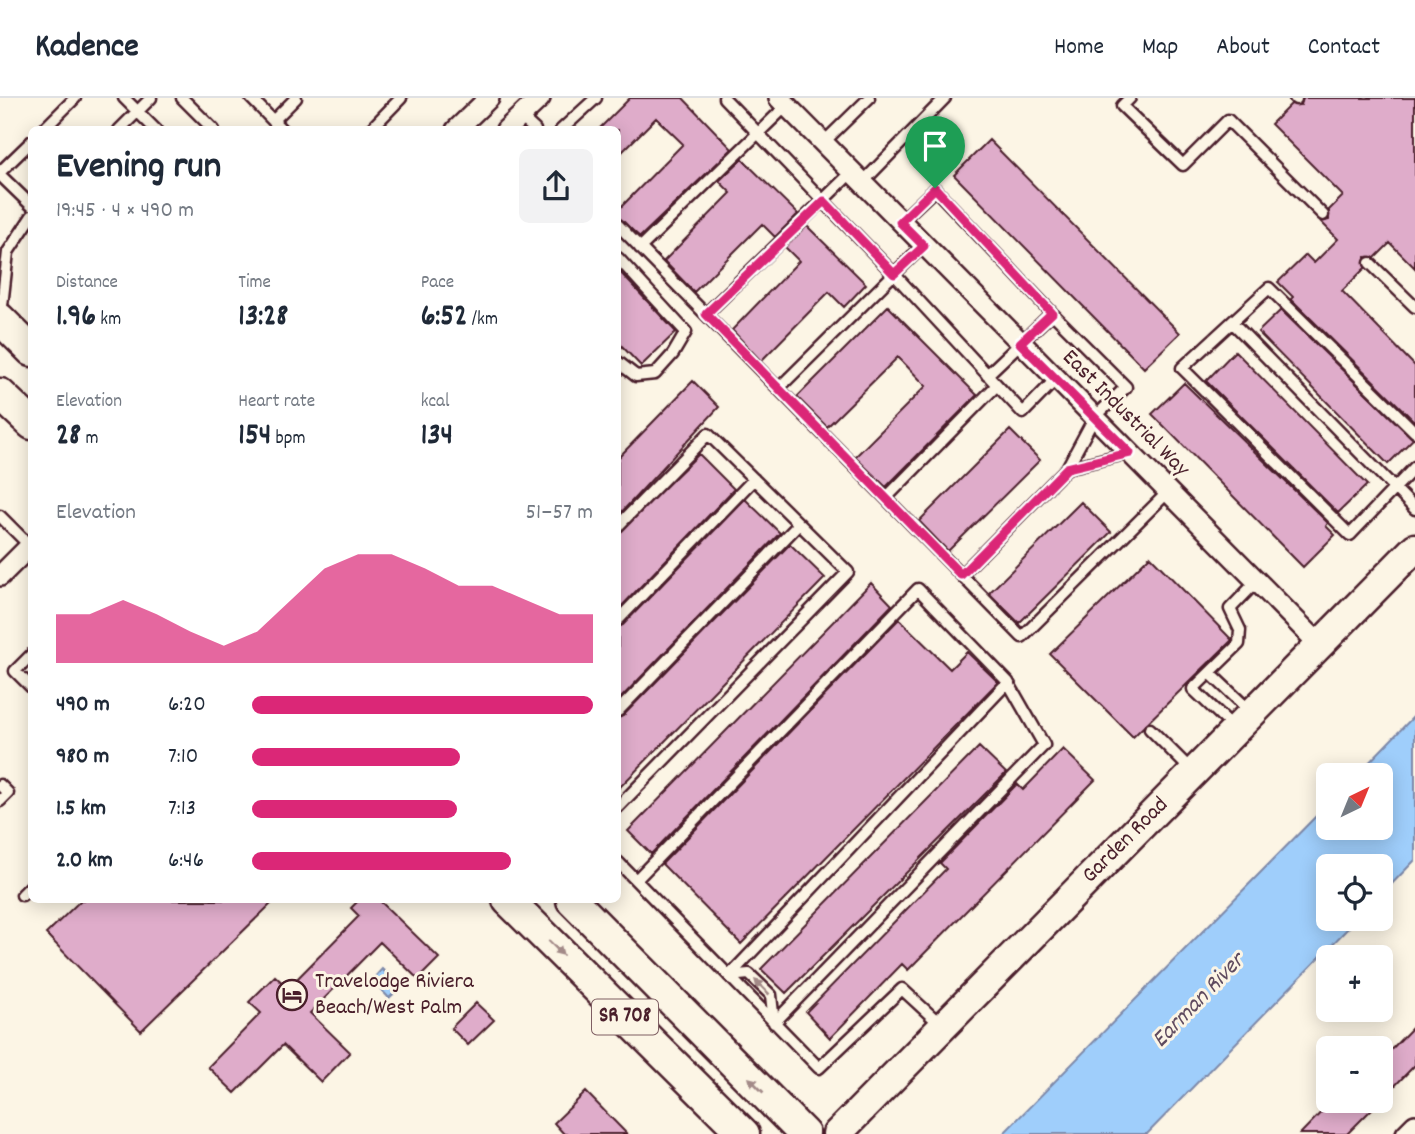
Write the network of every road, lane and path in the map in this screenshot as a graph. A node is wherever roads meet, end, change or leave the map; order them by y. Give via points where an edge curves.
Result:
1 (75, 98) edge
2 (124, 98) edge
3 (151, 98) edge
4 (182, 98) edge
5 (251, 98) edge
6 (296, 98) edge
7 (401, 98) edge
8 (489, 98) edge
9 (540, 98) edge
10 (596, 98) edge
11 (724, 98) edge
12 (869, 98) edge
13 (945, 98) edge
14 (1130, 98) edge
15 (783, 102) edge
16 (138, 111) junction
17 (273, 121) junction
18 (513, 123) edge
19 (47, 126) edge
20 (123, 126) edge
21 (152, 126) edge
22 (210, 126) edge
23 (278, 126) edge
24 (374, 126) edge
25 (460, 126) edge
26 (565, 126) edge
27 (758, 134) junction
28 (823, 143) junction
29 (28, 145) edge
30 (0, 173) edge
31 (857, 178) junction
32 (824, 201) junction
33 (28, 202) edge
34 (1323, 215) dead end
35 (28, 221) edge
36 (900, 222) junction
37 (621, 228) edge
38 (924, 246) junction
39 (640, 248) junction
40 (621, 261) edge
41 (1370, 262) dead end
42 (894, 274) junction
43 (1415, 307) edge
44 (1052, 313) junction
45 (706, 314) junction
46 (0, 319) edge
47 (1233, 323) junction
48 (1020, 343) junction
49 (28, 347) edge
50 (621, 364) edge
51 (987, 375) junction
52 (1056, 379) junction
53 (997, 385) junction
54 (779, 388) junction
55 (0, 394) edge
56 (1094, 418) junction
57 (28, 420) edge
58 (1415, 432) edge
59 (1130, 453) junction
60 (1415, 467) edge
61 (1067, 468) junction
62 (754, 479) junction
63 (1395, 489) junction
64 (1168, 492) junction
65 (886, 498) junction
66 (1415, 509) edge
67 (0, 516) edge
68 (621, 523) edge
69 (799, 524) junction
70 (28, 543) edge
71 (1415, 548) edge
72 (28, 549) edge
73 (961, 575) junction
74 (0, 576) edge
75 (1257, 581) junction
76 (621, 617) edge
77 (1320, 645) junction
78 (28, 658) edge
79 (1210, 673) junction
80 (1008, 682) junction
81 (28, 684) edge
82 (621, 708) edge
83 (1244, 722) junction
84 (1150, 729) dead end
85 (1194, 772) junction
86 (0, 785) edge
87 (0, 801) edge
88 (621, 804) edge
89 (621, 865) edge
90 (636, 880) junction
91 (28, 889) edge
92 (22, 895) dead end
93 (511, 903) edge
94 (575, 903) edge
95 (729, 976) junction
96 (774, 1023) junction
97 (943, 1027) junction
98 (1415, 1125) edge
99 (744, 1134) edge
100 (804, 1134) edge
101 (837, 1134) edge
102 (1406, 1134) edge

1 - 19 lane
2 - 16 lane
3 - 16 lane
4 - 22 lane
5 - 17 lane
6 - 17 lane
7 - 24 lane
8 - 25 street
9 - 18 street
10 - 26 lane
11 - 27 lane
12 - 28 lane
13 - 31 lane
14 - 34 lane via 1122,106 1183,165 1228,120
15 - 27 lane
15 - 28 street, East Industrial Way
16 - 20 lane
16 - 21 lane
17 - 23 lane
27 - 32 lane
27 - 39 lane
28 - 31 street, East Industrial Way
29 - 30 lane
30 - 33 lane
31 - 32 lane
31 - 36 street, East Industrial Way
32 - 42 lane
32 - 45 lane
35 - 46 lane via 9,252
36 - 38 street, East Industrial Way
36 - 44 lane via 935,188
37 - 39 lane
38 - 42 lane
38 - 48 street, East Industrial Way
39 - 45 lane
40 - 50 lane via 686,332 655,374 636,376
41 - 43 lane
42 - 51 lane
42 - 54 lane
44 - 48 lane
44 - 56 lane via 1126,387
45 - 54 lane
46 - 49 main road
47 - 58 lane via 1269,288
47 - 63 lane
47 - 63 lane via 1182,368 1350,535
48 - 51 lane
48 - 52 street, East Industrial Way
51 - 53 lane
52 - 53 lane via 1023,413
52 - 56 street, East Industrial Way
53 - 65 lane
54 - 65 lane
55 - 57 main road
56 - 59 street, East Industrial Way
56 - 61 lane
59 - 61 lane
59 - 64 street, East Industrial Way
60 - 63 lane
61 - 73 lane
62 - 68 lane via 708,434
62 - 69 lane
62 - 76 lane
63 - 66 lane
64 - 73 lane via 1022,637
64 - 75 street, East Industrial Way
65 - 73 lane
67 - 70 lane
69 - 82 lane
69 - 88 lane via 848,572
71 - 77 street, Garden Road
72 - 74 street
75 - 77 street, East Industrial Way
75 - 79 lane via 1230,609 1241,630 1239,644
77 - 83 street, Garden Road
78 - 81 lane via 15,671
79 - 83 lane
79 - 83 lane via 1194,690
80 - 90 lane via 918,589
80 - 95 lane
80 - 96 lane via 1044,745
83 - 85 street, Garden Road
84 - 85 lane
85 - 97 street, Garden Road
86 - 87 lane via 8,793
89 - 90 lane
90 - 95 lane
91 - 92 lane
93 -> 99 main road, SR 708
100 -> 94 main road, SR 708
95 - 96 lane
96 -> 95 lane via 771,995 749,974
96 - 97 lane via 819,1068 902,989
97 - 101 street, Garden Road
98 - 102 street

